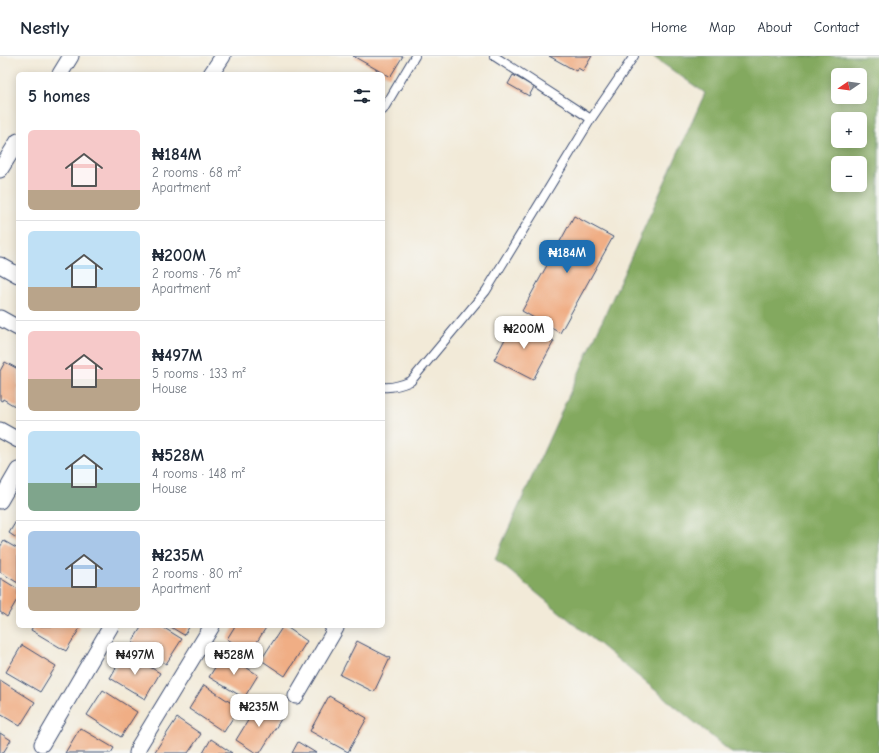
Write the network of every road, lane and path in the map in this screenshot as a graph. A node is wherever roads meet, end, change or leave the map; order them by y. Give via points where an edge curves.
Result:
1 (71, 56) edge
2 (222, 56) edge
3 (416, 56) edge
4 (494, 56) edge
5 (634, 56) edge
6 (61, 72) edge
7 (212, 72) edge
8 (385, 107) edge
9 (591, 119) junction
10 (16, 144) edge
11 (0, 170) edge
12 (0, 265) edge
13 (16, 274) edge
14 (0, 318) edge
15 (16, 327) edge
16 (385, 387) edge
17 (0, 430) edge
18 (16, 439) edge
19 (16, 473) edge
20 (0, 501) edge
21 (109, 628) edge
22 (211, 628) edge
23 (336, 628) edge
24 (296, 696) dead end
25 (42, 744) dead end
26 (137, 753) edge

1 - 6 street
2 - 7 street
3 - 8 lane
4 - 9 lane
5 - 9 lane
9 - 16 lane via 486,291 411,381 400,386
10 - 11 street
12 - 13 street
14 - 15 street
17 - 18 street
19 - 20 street
21 - 25 street
22 - 26 street
23 - 24 street

